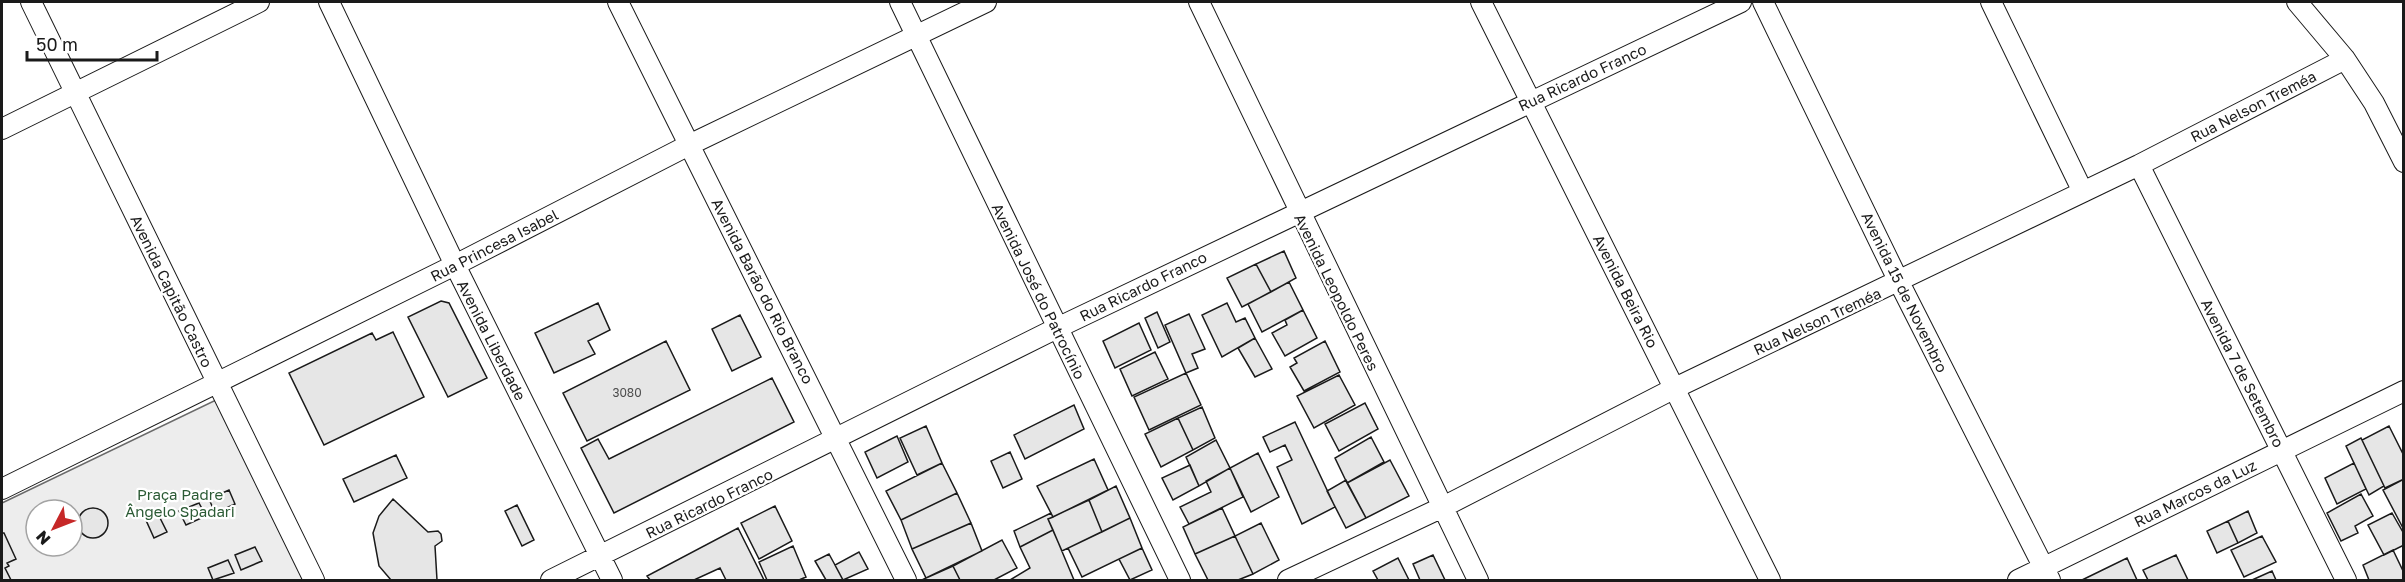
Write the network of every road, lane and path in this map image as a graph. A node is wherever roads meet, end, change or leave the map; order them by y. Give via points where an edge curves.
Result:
1 (31, 2) edge
2 (259, 2) edge
3 (329, 2) edge
4 (618, 2) edge
5 (900, 2) edge
6 (986, 2) edge
7 (1198, 2) edge
8 (1480, 2) edge
9 (1741, 2) edge
10 (1763, 2) edge
11 (1990, 2) edge
12 (2297, 2) edge
13 (916, 36) junction
14 (2345, 59) junction
15 (75, 93) junction
16 (1530, 102) junction
17 (2, 129) edge
18 (689, 145) junction
19 (2403, 162) edge
20 (2139, 165) junction
21 (2083, 192) junction
22 (1298, 211) junction
23 (455, 265) junction
24 (1899, 282) junction
25 (1057, 328) junction
26 (217, 382) junction
27 (1675, 388) junction
28 (2403, 391) edge
29 (838, 439) junction
30 (2282, 451) junction
31 (2, 489) edge
32 (1443, 507) junction
33 (600, 556) junction
34 (2047, 574) edge
35 (314, 580) edge
36 (551, 580) edge
37 (612, 580) edge
38 (906, 580) edge
39 (1180, 580) edge
40 (1288, 580) edge
41 (1478, 580) edge
42 (1770, 580) edge
43 (2018, 580) edge
44 (2346, 580) edge

1 - 15 street, Avenida Capitão Castro
2 - 15 street
3 - 23 street, Avenida Liberdade
4 - 18 street, Avenida Barão do Rio Branco
5 - 13 street, Avenida José do Patrocínio
6 - 13 street, Rua Princesa Isabel
7 - 22 street, Avenida Leopoldo Peres
8 - 16 street, Avenida Beira Rio
9 - 16 street, Rua Ricardo Franco
10 - 24 street, Avenida 15 de Novembro
11 - 21 street
12 - 14 street
13 - 18 street, Rua Princesa Isabel
13 - 25 street, Avenida José do Patrocínio
14 - 19 street via 2374,103
14 - 20 street, Rua Nelson Treméa
15 - 17 street
15 - 26 street, Avenida Capitão Castro
16 - 22 street, Rua Ricardo Franco
16 - 27 street, Avenida Beira Rio
18 - 23 street, Rua Princesa Isabel
18 - 29 street, Avenida Barão do Rio Branco
20 - 21 street, Rua Nelson Treméa
20 - 30 street, Avenida 7 de Setembro
21 - 24 street, Rua Nelson Treméa
22 - 25 street, Rua Ricardo Franco
22 - 32 street, Avenida Leopoldo Peres
23 - 26 street, Rua Princesa Isabel
23 - 33 street, Avenida Liberdade
24 - 27 street, Rua Nelson Treméa
24 - 34 street, Avenida 15 de Novembro
25 - 29 street, Rua Ricardo Franco
25 - 39 street, Avenida José do Patrocínio
26 - 31 street, Rua Princesa Isabel
26 - 35 street, Avenida Capitão Castro
27 - 32 street, Rua Nelson Treméa
27 - 42 street, Avenida Beira Rio
28 - 30 street, Rua Marcos da Luz
29 - 33 street, Rua Ricardo Franco
29 - 38 street, Avenida Barão do Rio Branco
30 - 34 street, Rua Marcos da Luz
30 - 44 street, Avenida 7 de Setembro
32 - 40 street, Rua Nelson Treméa
32 - 41 street, Avenida Leopoldo Peres
33 - 36 street, Rua Ricardo Franco
33 - 37 street, Avenida Liberdade
34 - 43 street, Rua Marcos da Luz

